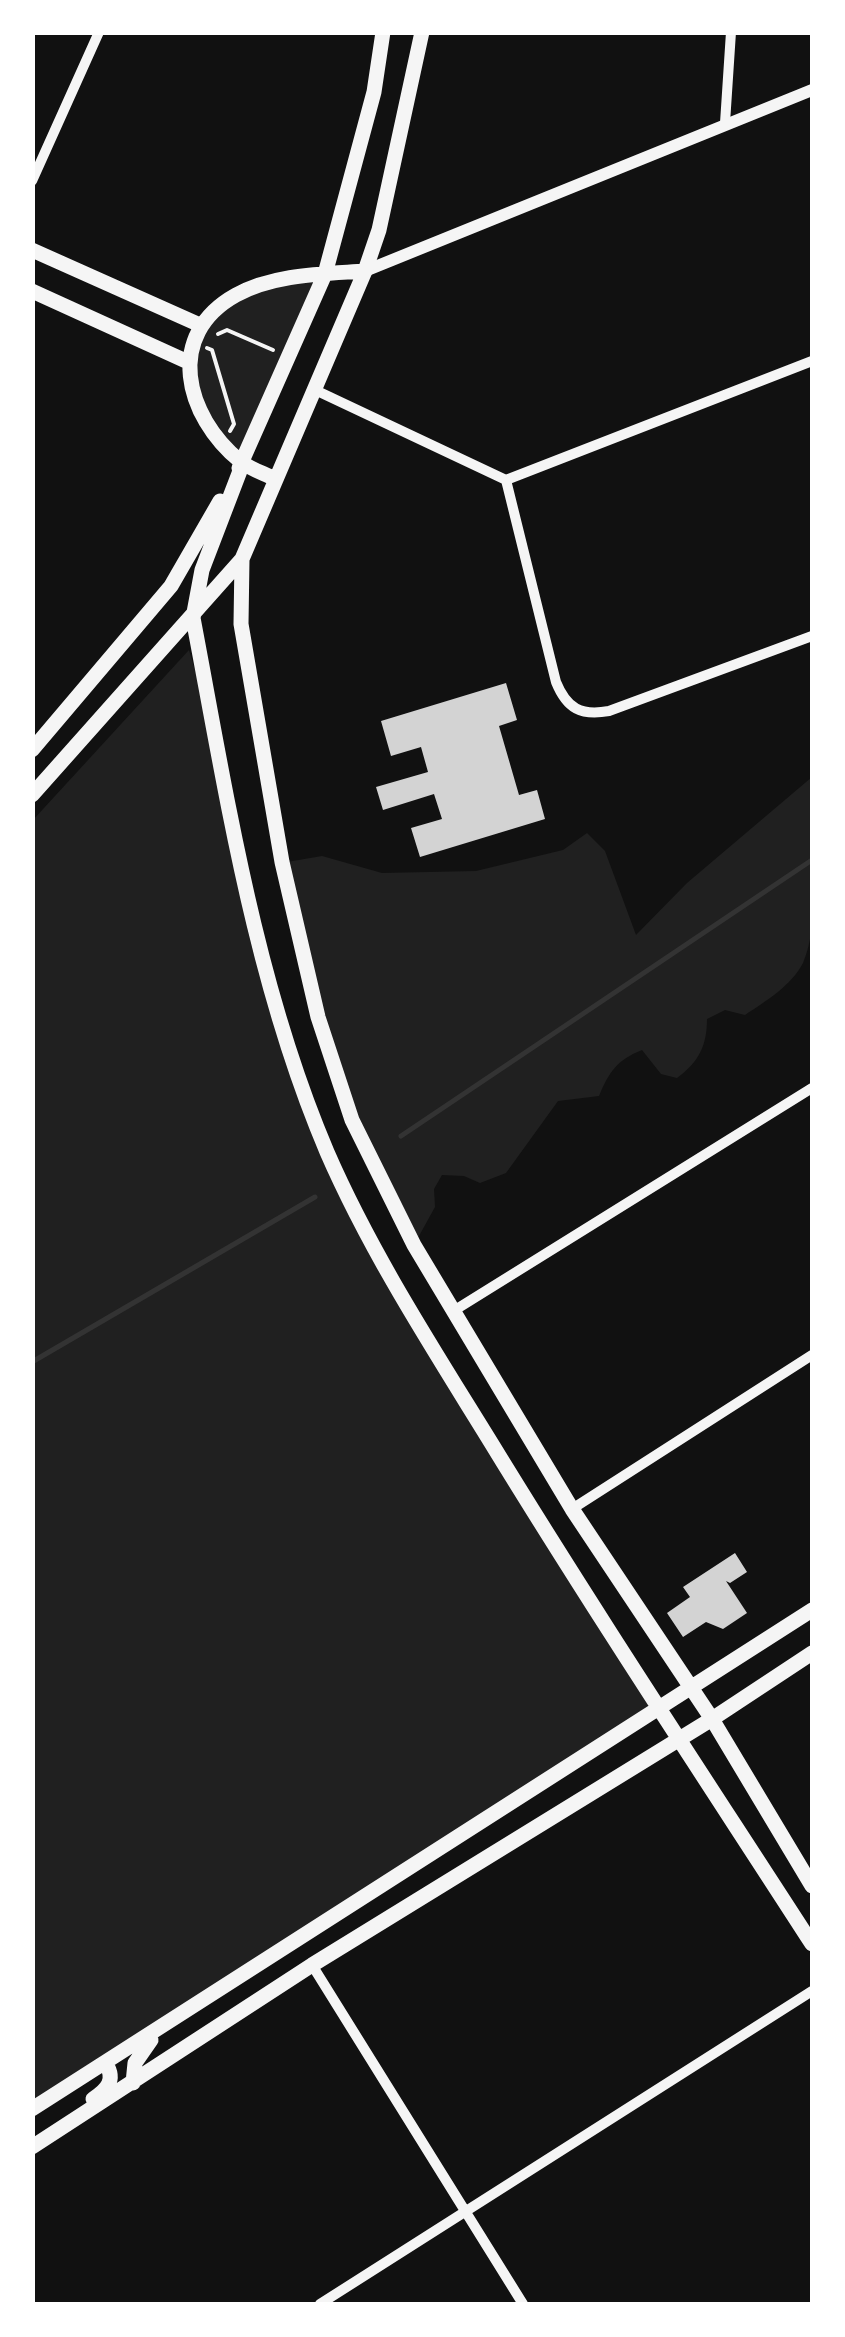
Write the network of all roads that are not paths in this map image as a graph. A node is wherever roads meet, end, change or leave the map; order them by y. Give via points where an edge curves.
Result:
1 (99, 32) edge
2 (383, 32) edge
3 (422, 32) edge
4 (731, 32) edge
5 (812, 90) edge
6 (725, 123) junction
7 (32, 181) edge
8 (32, 250) edge
9 (365, 271) junction
10 (325, 274) junction
11 (32, 291) edge
12 (200, 325) junction
13 (812, 361) edge
14 (188, 362) junction
15 (313, 389) junction
16 (242, 463) junction
17 (274, 479) junction
18 (506, 480) junction
19 (242, 559) junction
20 (193, 618) junction
21 (812, 636) edge
22 (32, 750) edge
23 (32, 795) edge
24 (812, 1088) edge
25 (454, 1310) junction
26 (812, 1355) edge
27 (572, 1509) junction
28 (812, 1610) edge
29 (812, 1654) edge
30 (692, 1688) junction
31 (661, 1708) junction
32 (712, 1719) junction
33 (680, 1739) junction
34 (812, 1886) edge
35 (812, 1944) edge
36 (312, 1964) junction
37 (812, 1991) edge
38 (173, 2020) junction
39 (106, 2064) junction
40 (133, 2084) junction
41 (32, 2109) edge
42 (62, 2129) junction
43 (32, 2147) edge
44 (465, 2214) junction
45 (320, 2304) edge
46 (523, 2304) edge

1 - 7 street
2 - 10 main road via 374,92
3 - 9 main road
4 - 6 street
5 - 6 street
6 - 9 street
8 - 12 main road
9 - 10 main road
9 - 15 main road
10 - 12 main road via 238,293
10 - 16 main road
11 - 14 main road
12 - 14 main road
13 - 18 street
14 - 16 main road via 197,405
15 - 17 main road
15 - 18 street
16 - 17 main road
16 - 20 main road via 202,570
16 - 22 main road via 171,586
17 - 19 main road
18 - 21 street via 556,682 563,699 583,713 609,710
19 - 20 main road
19 - 25 main road via 240,624 282,862 318,1017 352,1120 395,1214
20 - 23 main road
20 - 31 main road via 250,909 286,1042 327,1151 436,1352
24 - 25 street
25 - 27 main road
26 - 27 street
27 - 30 main road
28 - 30 main road
29 - 32 main road
30 - 31 main road
30 - 32 main road
31 - 33 main road
31 - 38 main road
32 - 33 main road
32 - 34 main road
33 - 35 main road
33 - 36 main road
36 - 40 main road
36 - 44 street
37 - 44 street
38 - 39 main road
38 - 40 main road via 140,2052
39 - 41 main road
39 - 42 main road via 109,2087
40 - 42 main road
42 - 43 main road
44 - 45 street
44 - 46 street

